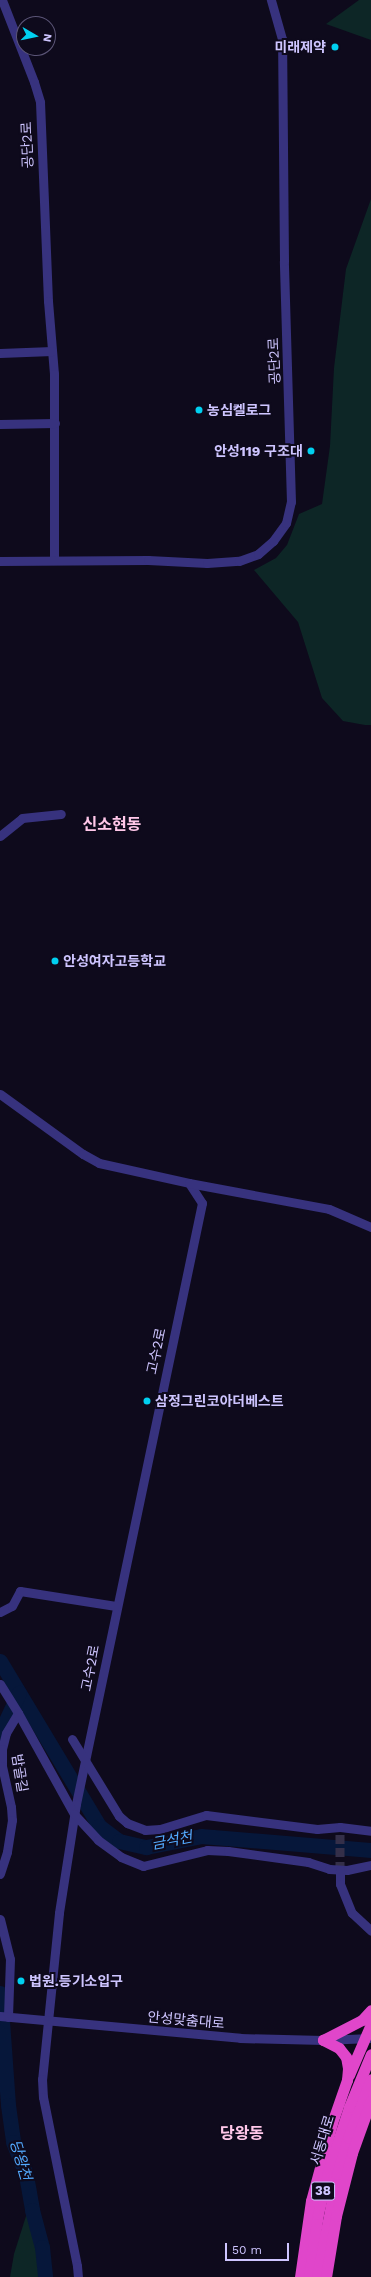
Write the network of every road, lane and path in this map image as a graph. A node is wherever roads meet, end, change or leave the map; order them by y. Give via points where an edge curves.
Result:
1 (2, 0) edge
2 (271, 0) edge
3 (52, 351) junction
4 (0, 353) edge
5 (55, 423) junction
6 (0, 424) edge
7 (54, 560) junction
8 (0, 561) edge
9 (61, 814) dead end
10 (0, 836) edge
11 (0, 1094) edge
12 (189, 1183) junction
13 (371, 1227) edge
14 (116, 1606) junction
15 (0, 1612) edge
16 (0, 1684) edge
17 (17, 1712) junction
18 (72, 1739) dead end
19 (85, 1764) junction
20 (74, 1814) junction
21 (371, 1832) edge
22 (371, 1866) edge
23 (340, 1870) junction
24 (0, 1874) edge
25 (0, 1919) edge
26 (371, 1931) edge
27 (371, 2010) edge
28 (4, 2017) edge
29 (49, 2021) junction
30 (371, 2024) edge
31 (368, 2038) edge
32 (324, 2040) junction
33 (371, 2054) edge
34 (371, 2079) edge
35 (347, 2080) junction
36 (371, 2100) edge
37 (353, 2109) junction
38 (78, 2277) edge
39 (300, 2277) edge
40 (309, 2277) edge
41 (317, 2277) edge
42 (326, 2277) edge

1 - 3 street, 공단2로 via 40,102
2 - 7 street, 공단2로 via 282,39 284,260 291,502 286,523 273,541 258,554 239,561 207,563
3 - 4 street
3 - 5 street, 공단2로
5 - 6 street
5 - 7 street, 공단2로
7 - 8 street, 공단2로
9 - 10 street via 22,818
11 - 12 street via 99,1163
12 - 13 street via 329,1209
12 - 14 street, 고수2로 via 202,1204
14 - 15 street via 20,1591 12,1606
14 - 19 street, 고수2로
16 - 17 street
17 - 20 street
17 - 24 street, 밤골길 via 6,1733 2,1749 2,1766 12,1820 7,1852
18 - 19 street
19 - 20 street, 고수2로
19 - 21 street via 119,1816 127,1823 145,1830 160,1829 206,1815 317,1829 340,1828
20 - 23 street via 98,1840 121,1857 143,1866 207,1850 308,1862
20 - 29 street, 고수2로 via 59,1913
22 - 23 street
23 - 26 street via 340,1884 352,1913
25 - 28 street via 10,1960
27 - 32 highway via 362,2020
28 - 29 street, 안성맞춤대로
29 - 32 street, 안성맞춤대로 via 240,2038
29 - 38 street, 고수2로 via 43,2058 43,2097 78,2266
30 - 31 highway
31 - 32 street, 안성맞춤대로
31 - 35 highway
32 - 35 highway via 339,2048 346,2057
33 - 37 highway, 38
34 - 37 highway, 38
35 - 39 highway via 332,2123 311,2201
36 - 42 highway via 352,2153 336,2216
37 - 40 highway, 서동대로 / 38 via 329,2168 318,2214
37 - 41 highway, 서동대로 / 38 via 337,2174

